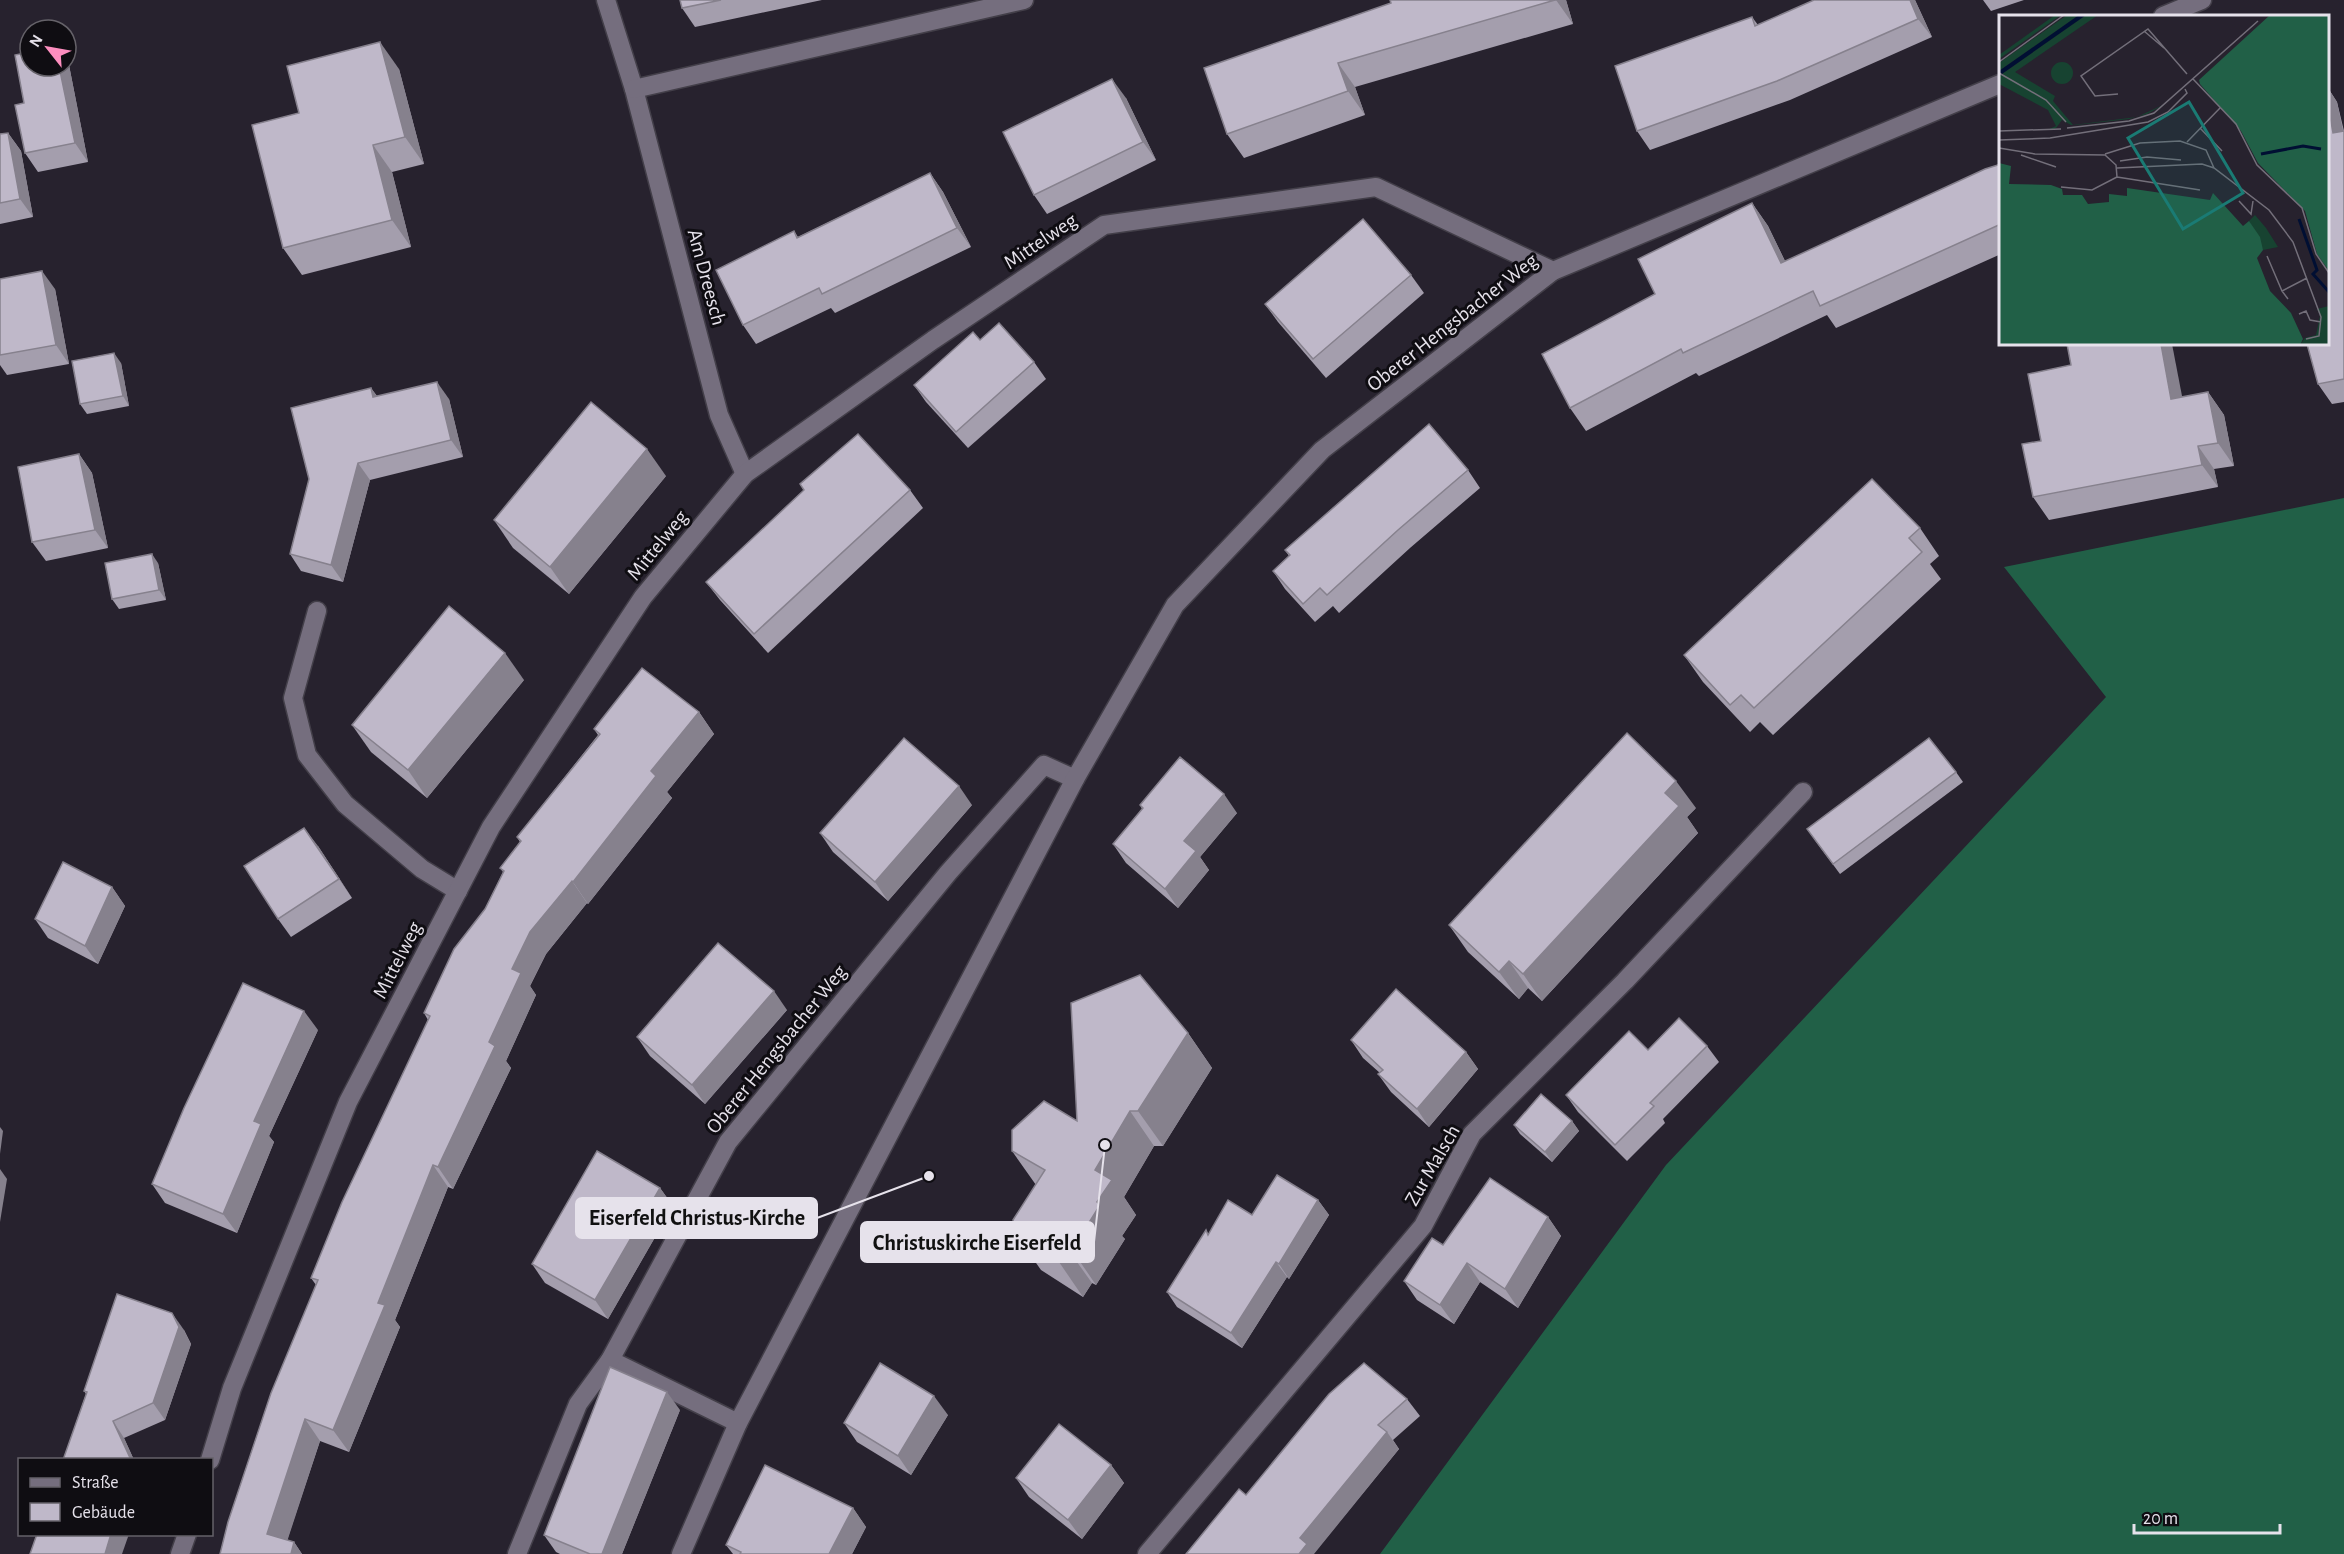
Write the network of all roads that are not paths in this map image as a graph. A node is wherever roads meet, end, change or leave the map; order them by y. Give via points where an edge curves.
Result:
1 (606, 0) edge
2 (1024, 0) edge
3 (2202, 0) edge
4 (2165, 15) edge
5 (1999, 85) edge
6 (634, 89) junction
7 (1553, 271) junction
8 (745, 474) junction
9 (317, 611) dead end
10 (1075, 779) junction
11 (1803, 792) dead end
12 (458, 891) junction
13 (610, 1360) junction
14 (738, 1423) junction
15 (211, 1458) edge
16 (185, 1536) edge
17 (180, 1554) edge
18 (517, 1554) edge
19 (681, 1554) edge
20 (1147, 1554) edge

1 - 6 street, Am Dreesch
2 - 6 street
3 - 4 street
5 - 7 street, Oberer Hengsbacher Weg
6 - 8 street, Am Dreesch via 720,415
7 - 8 street, Mittelweg via 1376,187 1104,225
7 - 10 street, Oberer Hengsbacher Weg via 1322,450 1175,605
8 - 12 street, Mittelweg via 643,597 492,827
9 - 12 street via 293,698 307,755 345,804 422,869
10 - 13 street, Oberer Hengsbacher Weg via 1044,765 948,873 728,1142
10 - 14 street, Oberer Hengsbacher Weg
11 - 20 street, Zur Malsch via 1625,981 1472,1134 1423,1226
12 - 15 street, Mittelweg via 348,1102 232,1388
13 - 14 street
13 - 18 street, Oberer Hengsbacher Weg via 578,1404
14 - 19 street, Oberer Hengsbacher Weg
16 - 17 street

